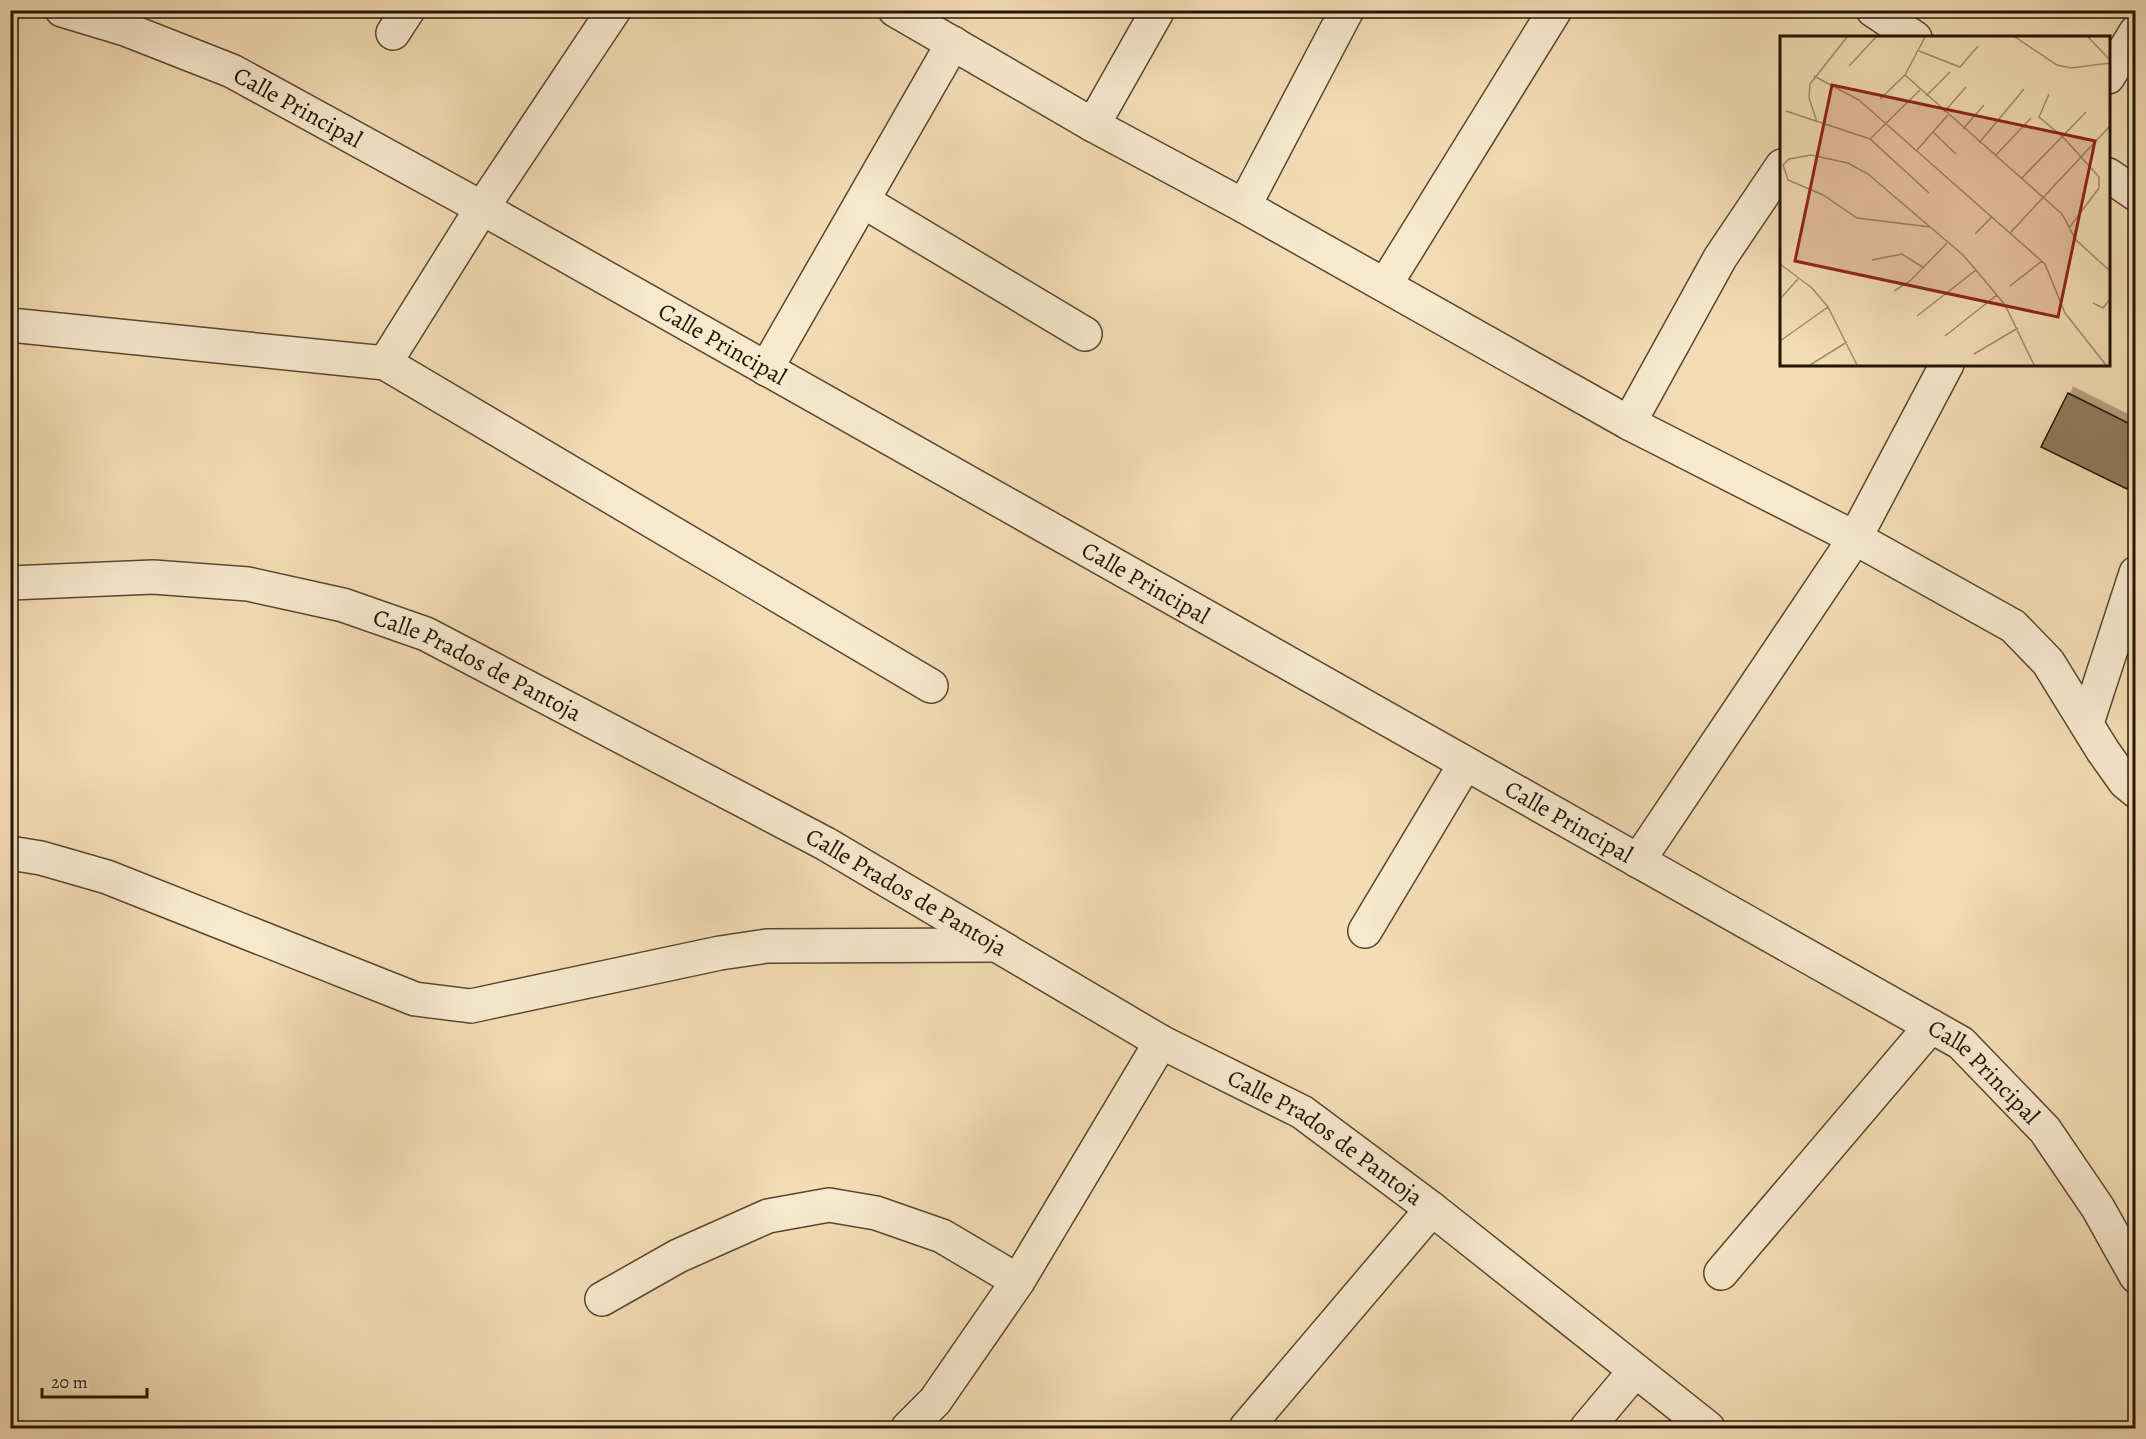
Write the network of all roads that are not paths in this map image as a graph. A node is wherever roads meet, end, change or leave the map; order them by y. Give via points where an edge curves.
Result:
1 (62, 10) edge
2 (614, 10) edge
3 (1158, 10) edge
4 (1347, 10) edge
5 (1555, 10) edge
6 (912, 14) edge
7 (2136, 32) edge
8 (953, 43) junction
9 (2110, 75) edge
10 (1093, 125) junction
11 (1780, 168) edge
12 (2110, 176) edge
13 (2136, 194) edge
14 (863, 201) junction
15 (1244, 206) junction
16 (482, 208) junction
17 (1385, 285) junction
18 (10, 325) edge
19 (1085, 334) dead end
20 (385, 363) junction
21 (1946, 366) edge
22 (766, 369) junction
23 (1629, 423) junction
24 (1856, 538) junction
25 (2136, 573) edge
26 (10, 583) edge
27 (931, 686) dead end
28 (2087, 723) junction
29 (1465, 764) junction
30 (2136, 790) edge
31 (10, 853) edge
32 (1638, 861) junction
33 (1365, 931) dead end
34 (996, 945) junction
35 (1931, 1026) junction
36 (1161, 1042) junction
37 (1432, 1209) junction
38 (1721, 1273) dead end
39 (2136, 1276) edge
40 (1018, 1281) junction
41 (602, 1299) dead end
42 (1635, 1371) junction
43 (908, 1428) edge
44 (1246, 1428) edge
45 (1587, 1428) edge
46 (1708, 1428) edge

1 - 16 street, Calle Principal via 125,29 232,70
2 - 16 street
3 - 10 street
4 - 15 street
5 - 17 street
6 - 8 street
7 - 9 street
8 - 10 street
8 - 14 street
10 - 15 street
11 - 23 street via 1720,258
12 - 13 street
14 - 19 street
14 - 22 street
15 - 17 street
16 - 20 street
16 - 22 street, Calle Principal
17 - 23 street
18 - 20 street
20 - 27 street
21 - 24 street
22 - 29 street, Calle Principal
23 - 24 street
24 - 28 street via 2013,626 2048,662
24 - 32 street
25 - 28 street
26 - 34 street, Calle Prados de Pantoja via 153,577 248,584 343,606 426,634 826,844
28 - 30 street via 2120,774
29 - 32 street, Calle Principal
29 - 33 street
31 - 34 street via 107,878 415,999 471,1006 767,946
32 - 35 street, Calle Principal
34 - 36 street, Calle Prados de Pantoja
35 - 38 street
35 - 39 street, Calle Principal via 1960,1043 2045,1130 2098,1208
36 - 37 street, Calle Prados de Pantoja via 1302,1112
36 - 40 street
37 - 42 street, Calle Prados de Pantoja
37 - 44 street
40 - 41 street via 942,1236 876,1213 829,1204 768,1216 678,1256
40 - 43 street via 935,1401
42 - 45 street
42 - 46 street, Calle Prados de Pantoja

